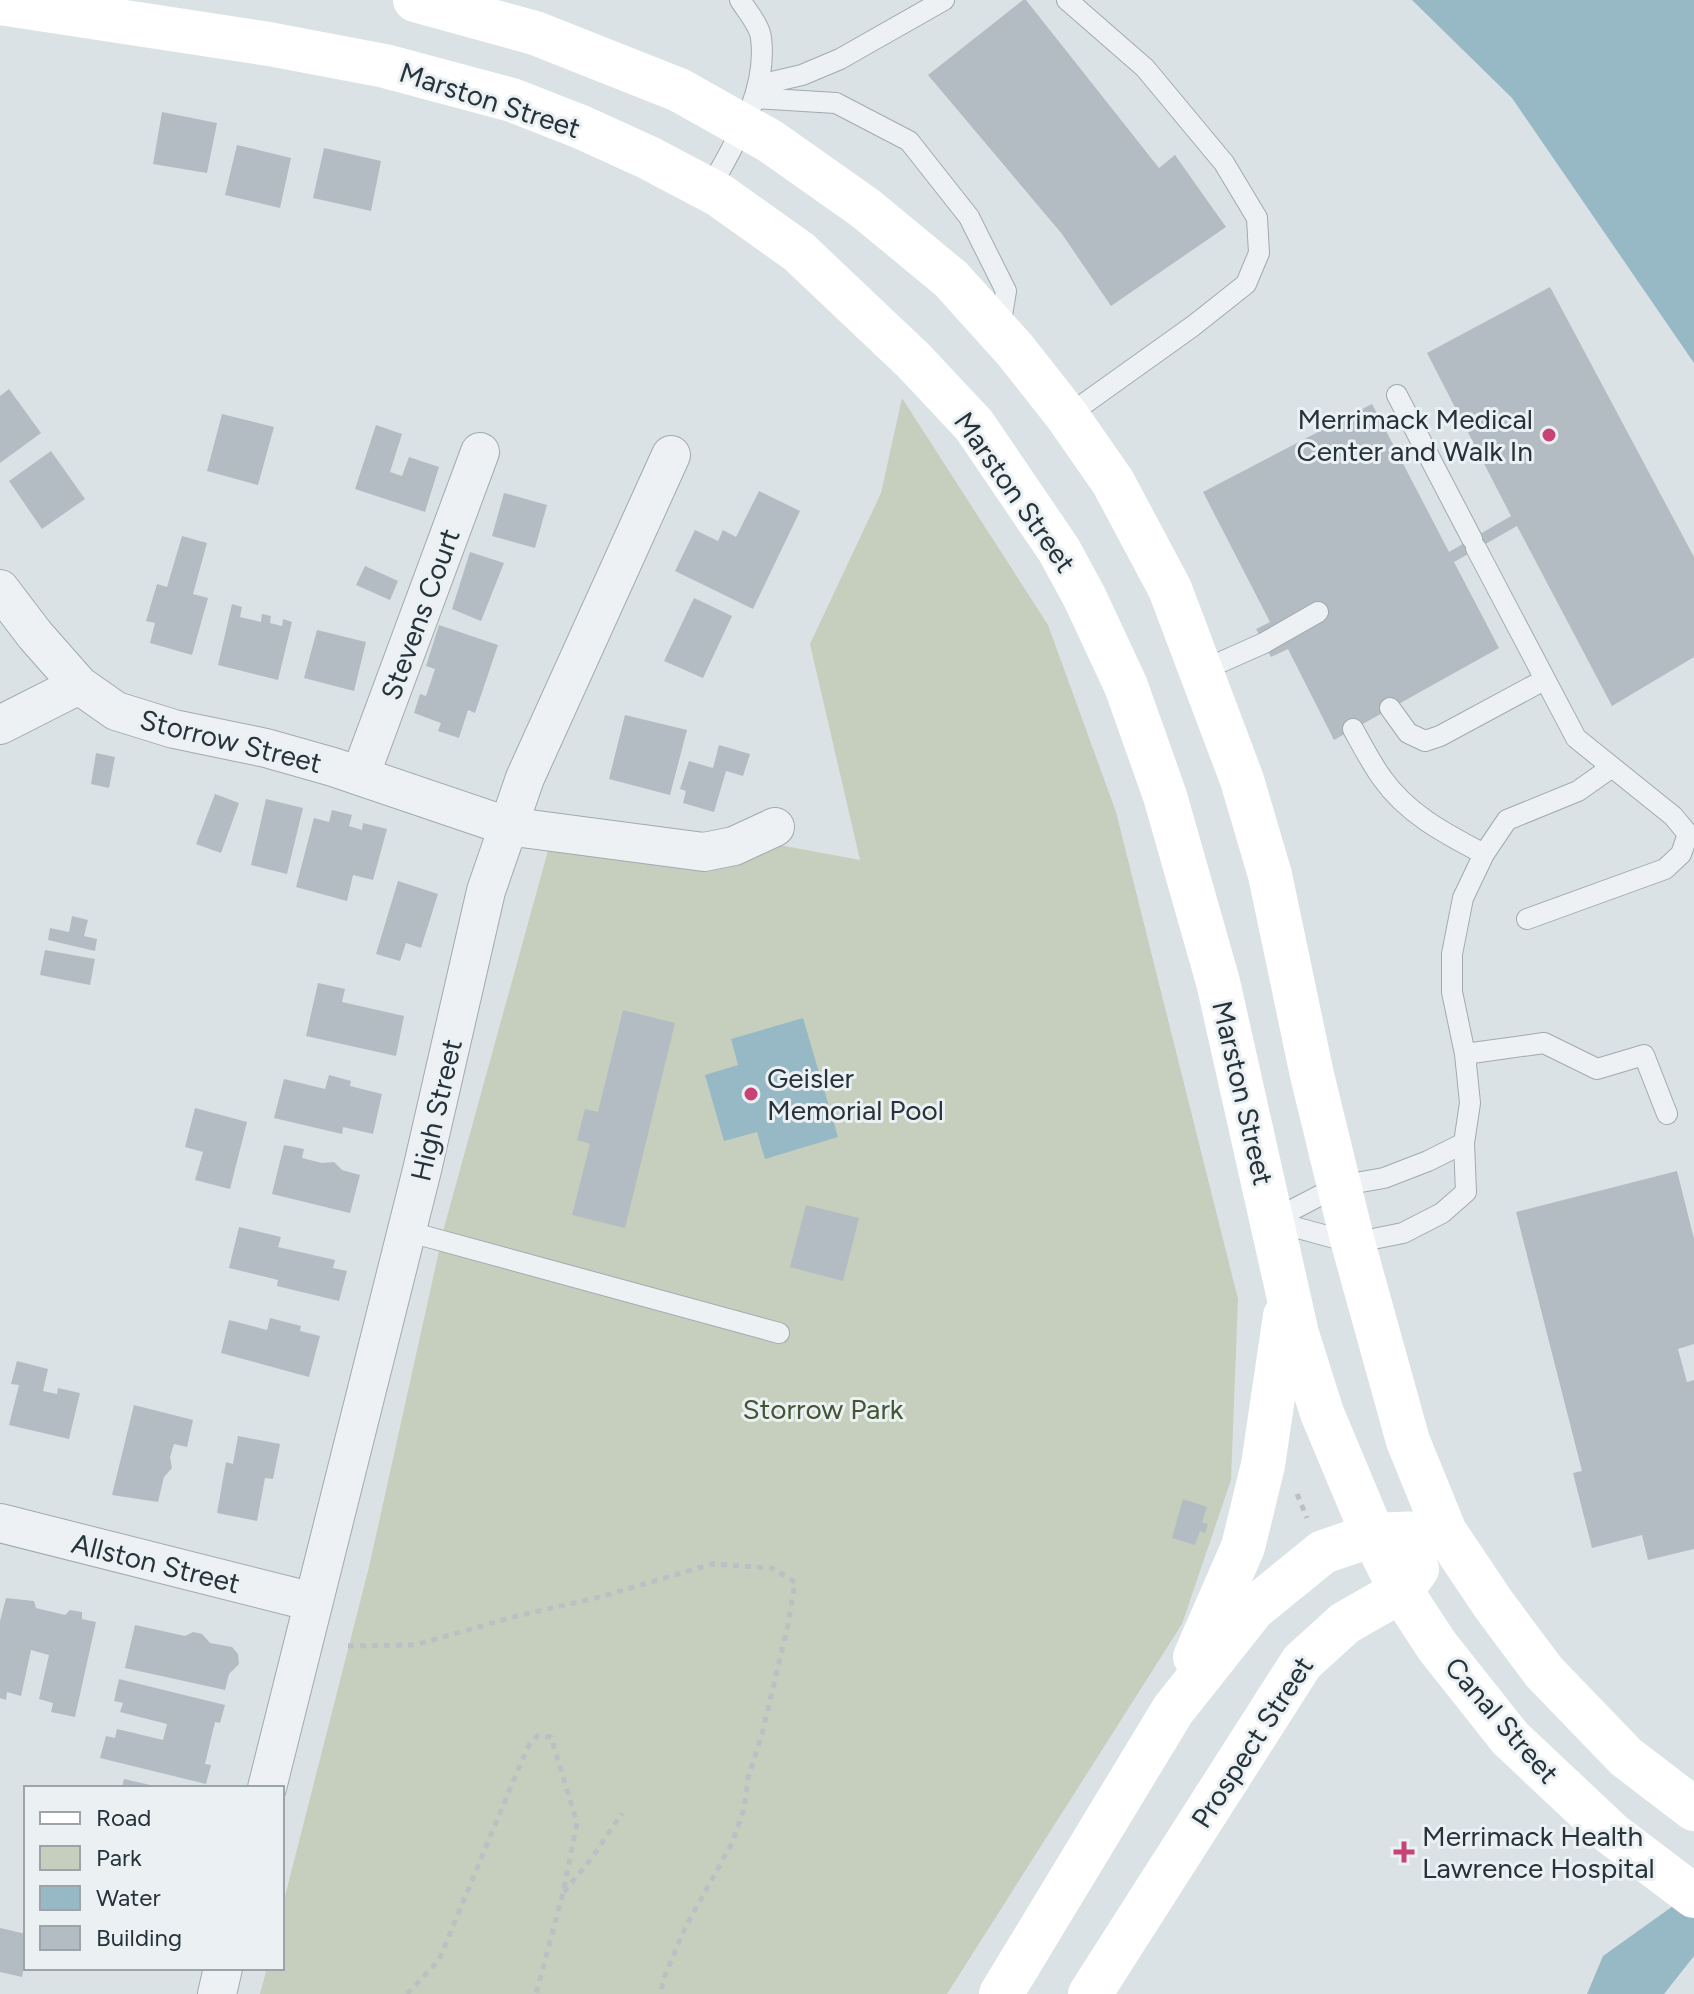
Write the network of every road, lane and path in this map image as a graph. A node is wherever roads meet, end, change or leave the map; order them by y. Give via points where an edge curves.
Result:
1 (415, 0) edge
2 (740, 0) edge
3 (944, 0) edge
4 (1067, 0) edge
5 (0, 3) edge
6 (752, 103) junction
7 (709, 190) junction
8 (999, 332) junction
9 (1397, 395) dead end
10 (1067, 416) junction
11 (480, 452) dead end
12 (671, 455) dead end
13 (0, 589) edge
14 (1318, 612) dead end
15 (1201, 671) junction
16 (1544, 680) junction
17 (79, 685) junction
18 (1390, 708) dead end
19 (0, 725) edge
20 (1353, 729) dead end
21 (1612, 767) junction
22 (360, 776) junction
23 (507, 826) junction
24 (775, 827) dead end
25 (1484, 854) junction
26 (1527, 919) dead end
27 (1465, 1054) junction
28 (1667, 1114) dead end
29 (1464, 1143) junction
30 (1338, 1186) junction
31 (1271, 1221) junction
32 (406, 1231) junction
33 (1353, 1243) junction
34 (1288, 1293) junction
35 (779, 1333) dead end
36 (0, 1523) edge
37 (1445, 1532) junction
38 (1373, 1535) junction
39 (1401, 1591) junction
40 (313, 1602) junction
41 (348, 1646) dead end
42 (1173, 1710) junction
43 (267, 1786) edge
44 (1694, 1809) edge
45 (622, 1813) dead end
46 (563, 1893) junction
47 (1694, 1896) edge
48 (223, 1970) edge
49 (217, 1994) edge
50 (407, 1994) edge
51 (536, 1994) edge
52 (660, 1994) edge
53 (1001, 1994) edge
54 (1090, 1994) edge

1 - 6 main road via 535,33 679,90
2 - 6 lane via 761,36
3 - 6 lane
4 - 10 lane via 1145,68 1224,163 1257,218 1259,253 1246,284
5 - 7 main road, Marston Street via 269,44 439,80 581,127
6 - 7 lane
6 - 8 main road via 770,141 865,208 951,279
6 - 8 lane via 836,103 909,141 969,217 1006,291
7 - 31 main road, Marston Street via 799,252 914,361 974,425 1072,574 1126,686 1165,796 1218,982
8 - 10 main road
9 - 16 lane
10 - 15 main road via 1113,482 1170,589
11 - 22 street, Stevens Court
12 - 23 street, High Street
13 - 17 street, Storrow Street
14 - 15 lane
15 - 30 main road via 1270,875
16 - 18 lane via 1425,741 1408,733
16 - 21 lane via 1576,738
17 - 19 street
17 - 22 street, Storrow Street via 116,711 141,720
20 - 25 lane via 1401,801 1440,831
21 - 25 lane via 1578,791 1507,820
21 - 26 lane via 1688,834 1681,854 1665,869
22 - 23 street, Storrow Street
23 - 24 street, Storrow Street via 704,852 734,846
23 - 32 street, High Street via 486,891
25 - 27 lane via 1463,898 1452,954 1452,992
27 - 28 lane via 1544,1043 1597,1069 1644,1055
27 - 29 lane via 1470,1103
29 - 30 lane via 1384,1178
29 - 33 lane via 1466,1192 1442,1213 1403,1233
30 - 31 lane
30 - 33 main road
31 - 33 lane
31 - 34 main road, Marston Street
32 - 35 lane
32 - 40 street, High Street
33 - 37 main road via 1408,1441
34 - 38 main road, Marston Street via 1322,1413
34 - 42 main road via 1263,1465 1243,1547
36 - 40 street, Allston Street
37 - 38 main road
37 - 39 main road, Prospect Street
37 - 44 main road via 1544,1672 1587,1720
38 - 39 main road, Marston Street
38 - 42 main road via 1323,1552 1253,1609
39 - 47 main road, Canal Street via 1510,1738 1612,1834
39 - 54 main road, Prospect Street via 1345,1623 1302,1662
40 - 43 street, High Street
41 - 52 path via 415,1645 712,1564 772,1568 795,1582 744,1809 732,1843 686,1926
42 - 53 main road
45 - 46 path
46 - 50 path via 577,1823 551,1737 537,1736 439,1960
46 - 51 path
48 - 49 street

